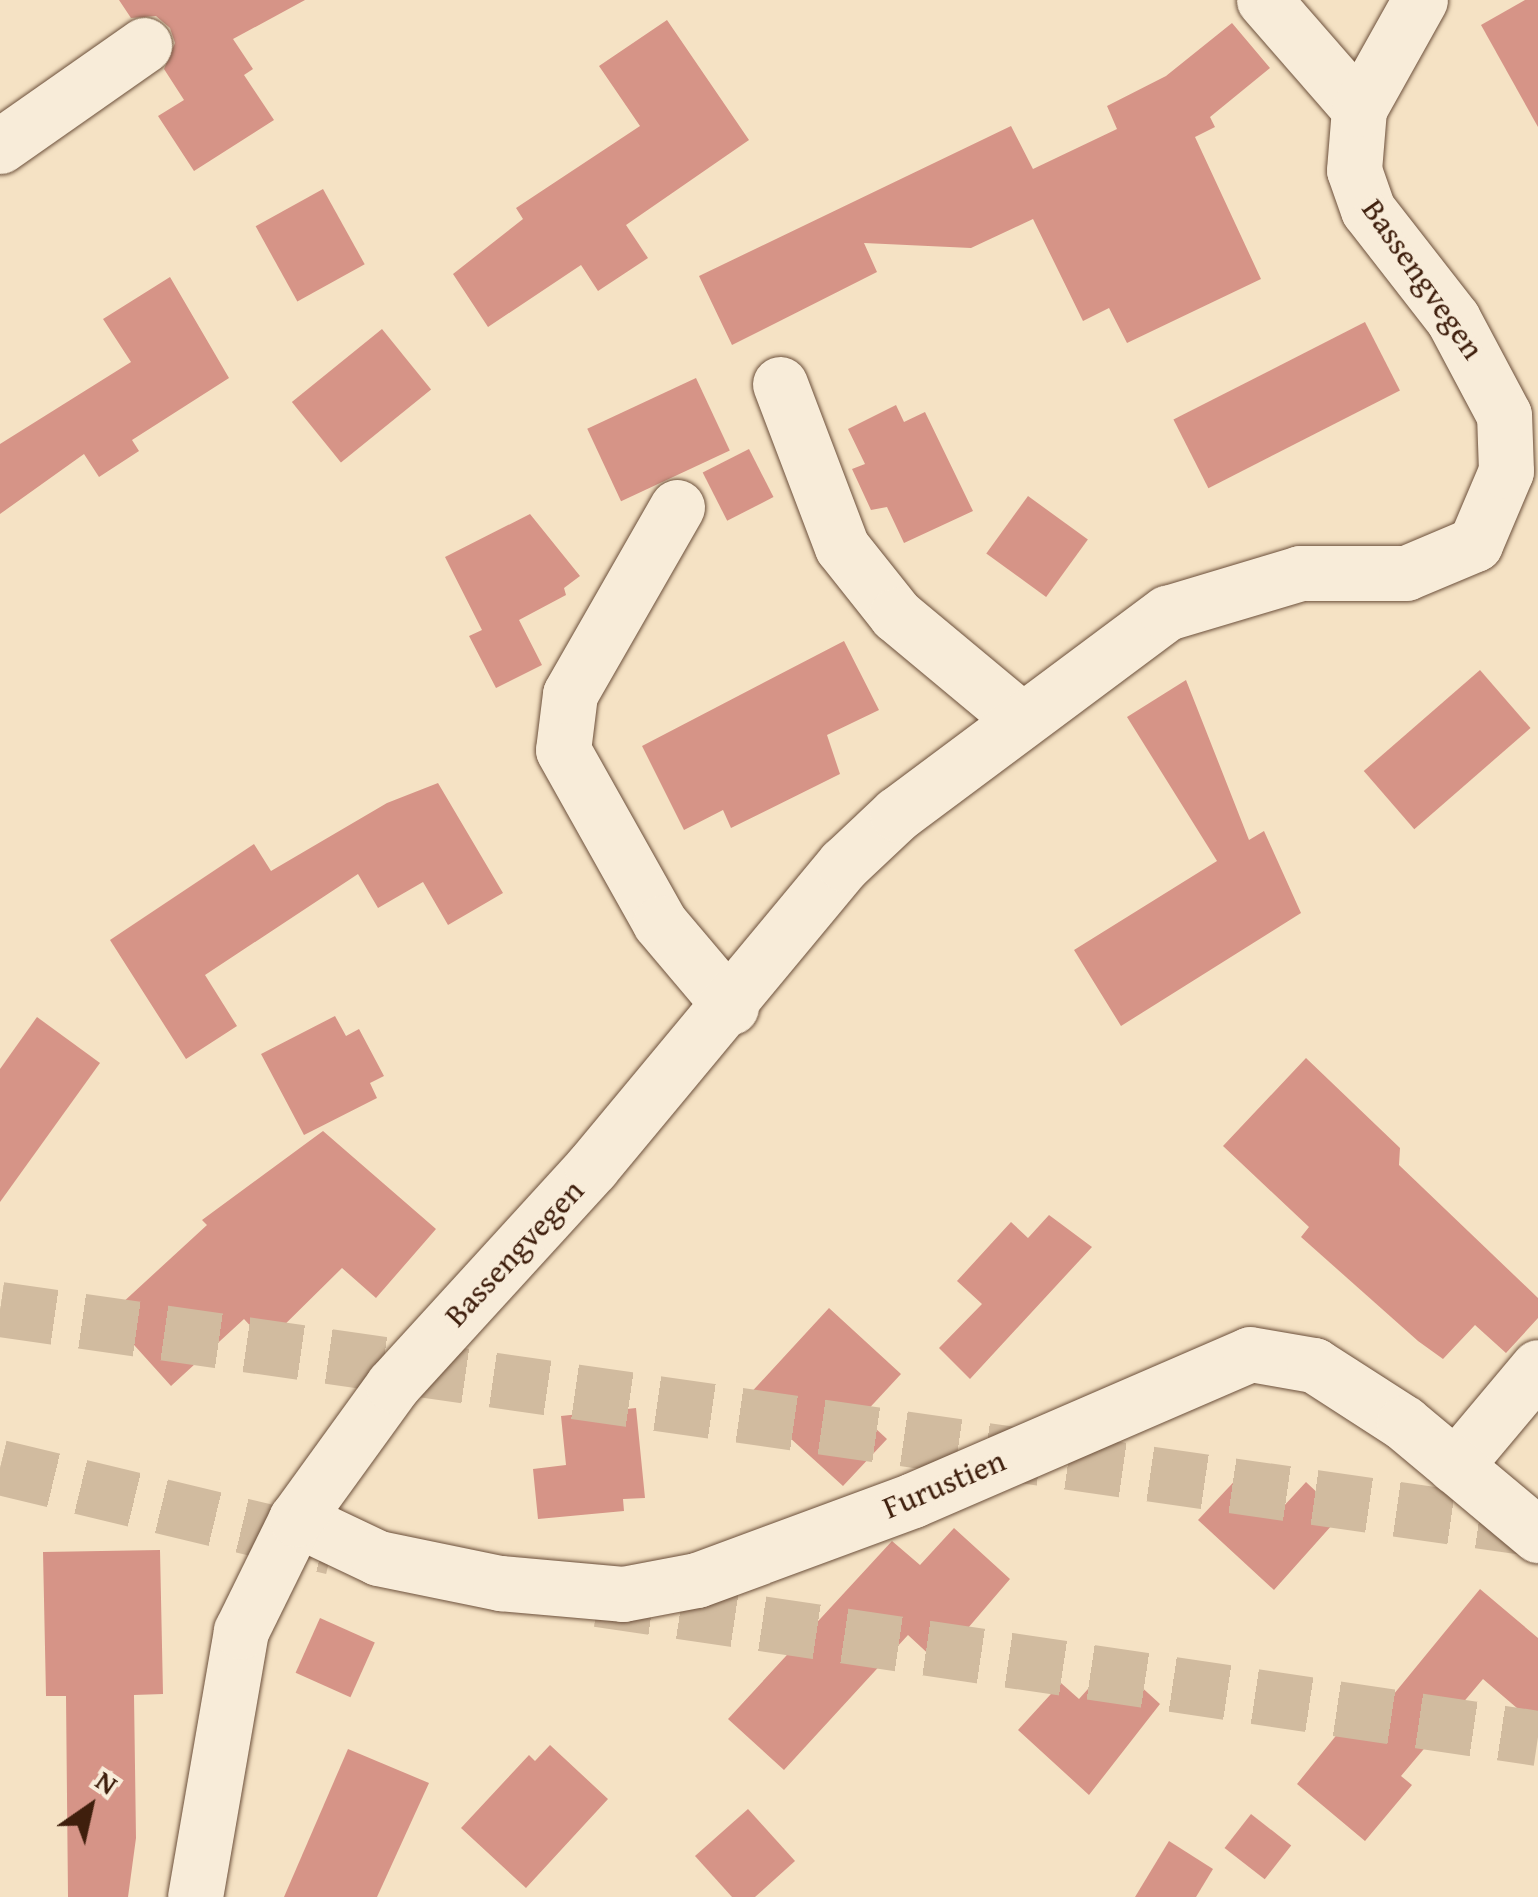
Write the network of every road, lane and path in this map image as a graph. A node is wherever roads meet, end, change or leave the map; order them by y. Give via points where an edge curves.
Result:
1 (1264, 0) edge
2 (1420, 0) edge
3 (144, 45) dead end
4 (1359, 108) junction
5 (0, 146) edge
6 (780, 384) dead end
7 (677, 507) dead end
8 (1021, 719) junction
9 (730, 1007) junction
10 (1538, 1366) edge
11 (1455, 1466) junction
12 (296, 1519) junction
13 (1538, 1534) edge
14 (195, 1897) edge

1 - 4 street
2 - 4 street, Bassengvegen
3 - 5 street
4 - 8 street, Bassengvegen via 1354,170 1368,210 1453,319 1504,415 1506,471 1496,508 1475,544 1449,560 1406,573 1300,572 1167,613
6 - 8 street via 842,547 896,615
7 - 9 street via 570,694 563,750 660,924
8 - 9 street, Bassengvegen via 844,864
9 - 12 street, Bassengvegen via 393,1385
10 - 11 street
11 - 12 street, Furustien via 1314,1364 1250,1354 913,1500 698,1580 623,1594 500,1584 378,1558
11 - 13 street, Furustien
12 - 14 street, Bassengvegen via 240,1631

